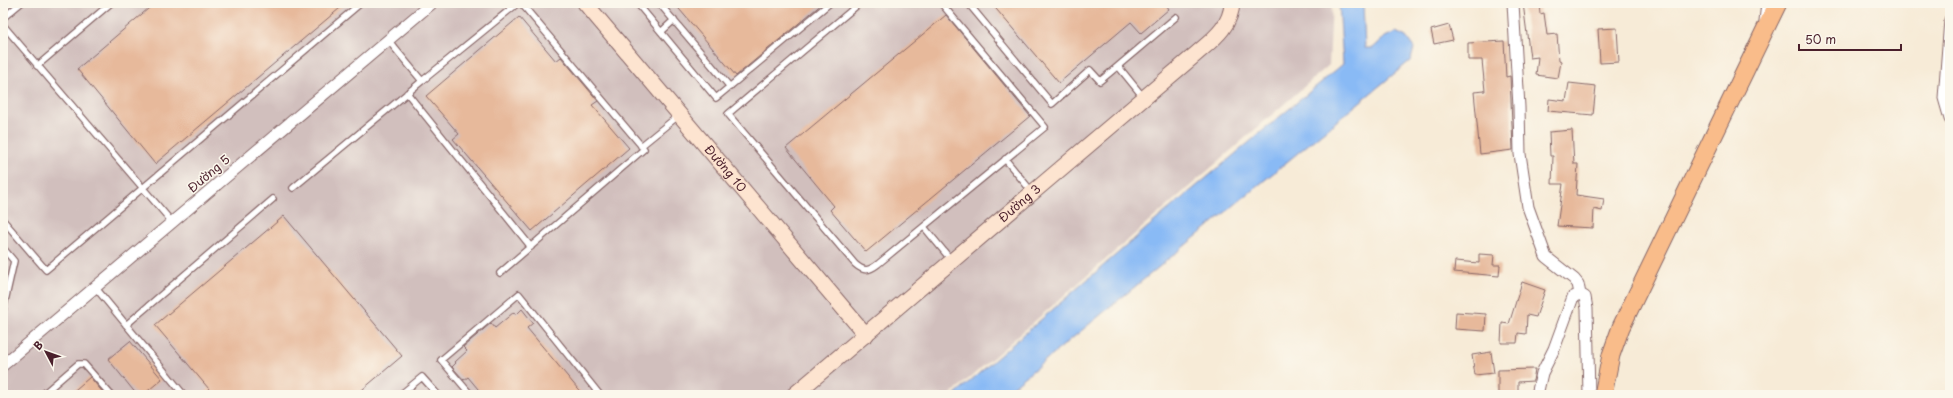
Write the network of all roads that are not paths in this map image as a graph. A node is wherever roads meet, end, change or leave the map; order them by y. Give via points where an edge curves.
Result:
1 (21, 3) edge
2 (111, 3) edge
3 (361, 3) edge
4 (432, 3) edge
5 (520, 3) edge
6 (585, 3) edge
7 (637, 3) edge
8 (659, 3) edge
9 (830, 3) edge
10 (860, 3) edge
11 (941, 3) edge
12 (968, 3) edge
13 (1232, 3) edge
14 (1513, 3) edge
15 (1767, 3) edge
16 (1778, 3) edge
17 (1176, 17) dead end
18 (3, 18) edge
19 (674, 20) junction
20 (1950, 20) edge
21 (3, 25) edge
22 (1765, 31) junction
23 (661, 32) junction
24 (388, 39) junction
25 (37, 66) junction
26 (1118, 66) junction
27 (422, 81) junction
28 (730, 87) junction
29 (406, 93) junction
30 (1144, 98) junction
31 (680, 114) junction
32 (1950, 119) edge
33 (642, 146) junction
34 (1005, 159) junction
35 (142, 188) junction
36 (293, 188) dead end
37 (1033, 193) junction
38 (273, 199) dead end
39 (3, 220) edge
40 (172, 222) junction
41 (924, 227) junction
42 (531, 247) junction
43 (3, 248) edge
44 (952, 262) junction
45 (500, 273) dead end
46 (95, 287) junction
47 (1580, 294) junction
48 (3, 310) edge
49 (126, 325) junction
50 (866, 334) junction
51 (3, 365) edge
52 (42, 395) edge
53 (111, 395) edge
54 (184, 395) edge
55 (400, 395) edge
56 (438, 395) edge
57 (471, 395) edge
58 (600, 395) edge
59 (794, 395) edge
60 (1537, 395) edge
61 (1589, 395) edge
62 (1603, 395) edge

1 - 18 lane
2 - 25 lane
3 - 35 lane
4 - 24 street, Đường 5
5 - 27 lane
5 - 33 lane
6 - 31 street, Đường 10
7 - 23 lane
8 - 19 lane
9 - 28 lane
10 - 41 lane via 728,114 860,268 870,270
11 - 34 lane via 1045,127
12 - 26 lane via 1052,104 1090,70 1100,81
13 - 30 street, Đường 3 via 1223,30
14 - 47 street via 1520,107 1520,154 1528,207 1546,258 1574,279
15 - 22 street
16 - 22 main road
17 - 26 lane
19 - 23 lane
19 - 28 lane
20 - 32 street via 1944,98
21 - 25 lane
22 - 62 main road via 1621,327 1611,355
23 - 28 lane via 716,98
24 - 27 lane
24 - 40 street, Đường 5
25 - 35 lane
26 - 30 lane
27 - 29 lane
29 - 36 lane
29 - 42 lane
30 - 37 street, Đường 3
31 - 33 lane
31 - 50 street, Đường 10
33 - 42 lane via 644,150
34 - 37 lane
34 - 41 lane
35 - 39 lane via 46,270
35 - 40 lane
37 - 44 street, Đường 3
38 - 49 lane
40 - 46 street, Đường 5
41 - 44 lane
42 - 45 lane
43 - 48 lane via 14,261
44 - 50 street, Đường 3
46 - 49 lane
46 - 51 street, Đường 5
47 - 60 street via 1573,297 1567,311 1554,349 1542,373
47 - 61 street via 1584,297 1587,309
49 - 54 lane
50 - 59 street, Đường 3
52 - 53 lane via 78,364 84,364
55 - 56 lane via 422,377
57 - 58 lane via 441,360 518,294

